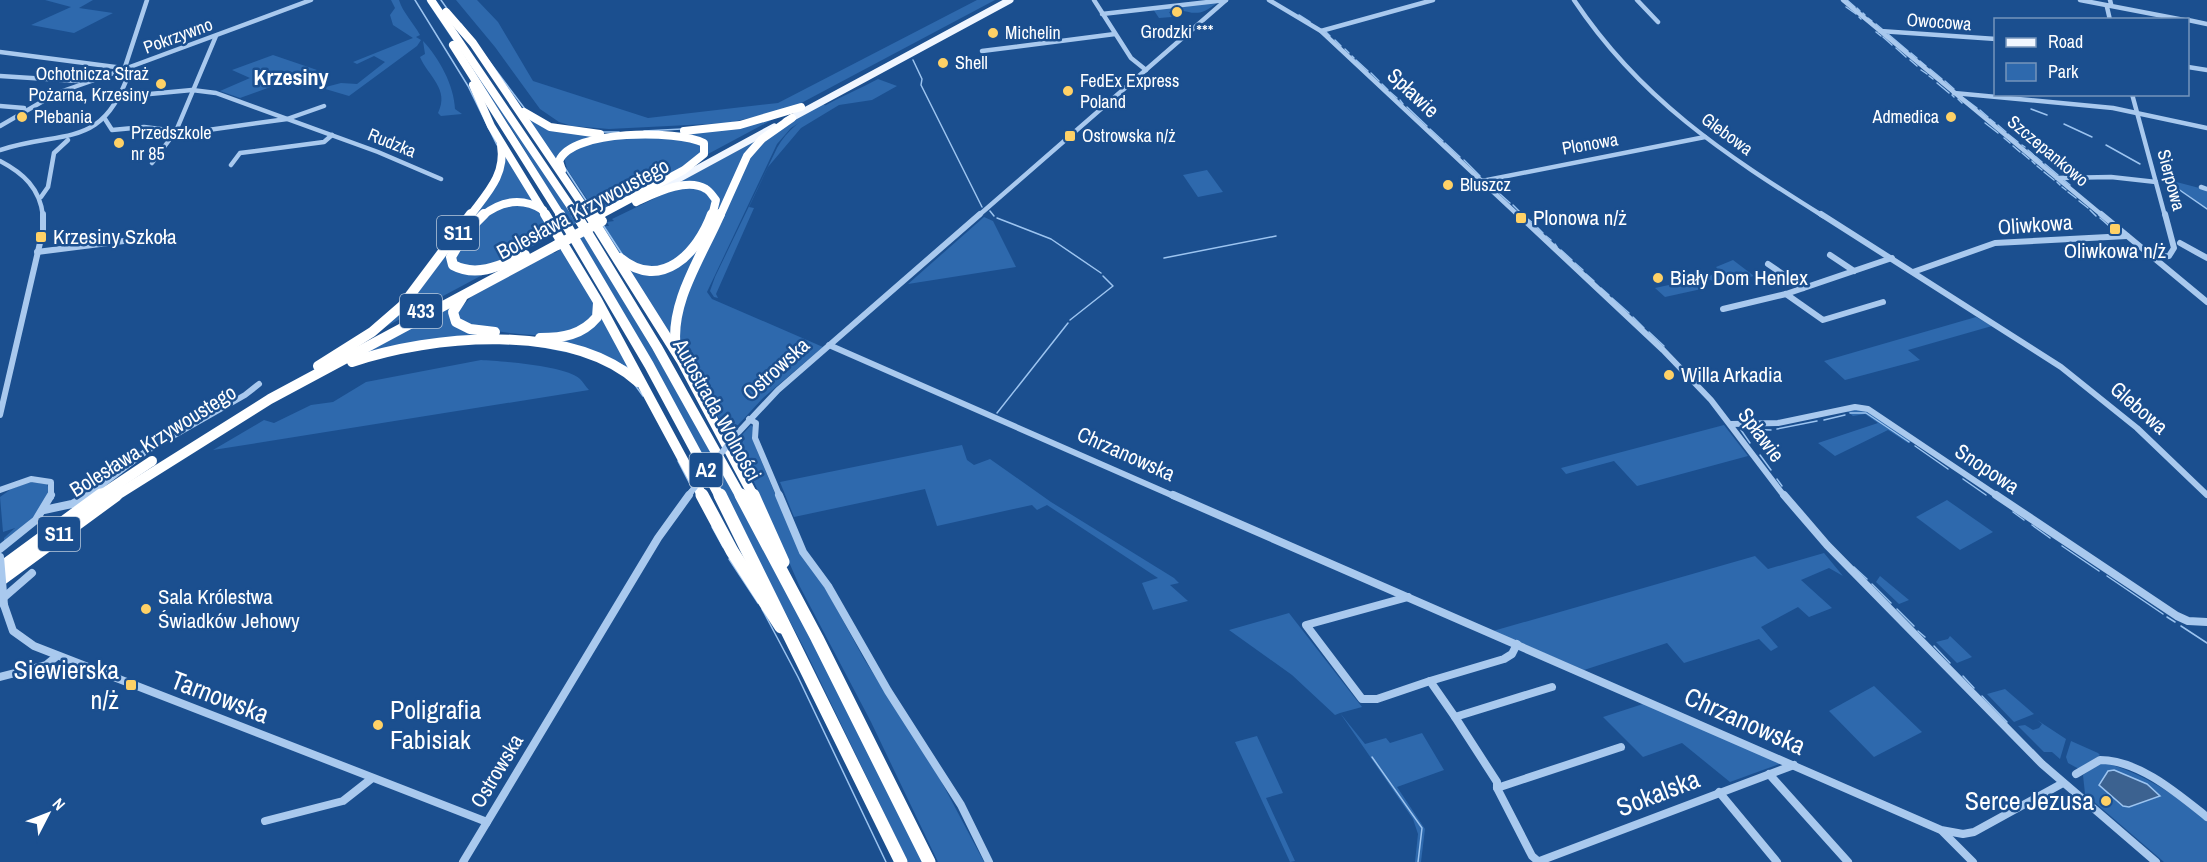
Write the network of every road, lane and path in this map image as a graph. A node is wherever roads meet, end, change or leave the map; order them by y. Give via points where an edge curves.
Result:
1 (145, 0) edge
2 (311, 0) edge
3 (423, 0) edge
4 (432, 0) edge
5 (1000, 0) edge
6 (1010, 0) edge
7 (1094, 0) edge
8 (1226, 0) edge
9 (1269, 0) edge
10 (1434, 0) edge
11 (1574, 0) edge
12 (1638, 0) edge
13 (1843, 0) edge
14 (2080, 0) edge
15 (2110, 0) edge
16 (301, 2) edge
17 (2108, 6) junction
18 (1102, 14) junction
19 (2110, 18) edge
20 (2175, 18) edge
21 (2189, 21) edge
22 (1658, 22) dead end
23 (2207, 24) edge
24 (1321, 31) junction
25 (1880, 31) junction
26 (1115, 34) junction
27 (216, 36) junction
28 (1994, 39) edge
29 (982, 51) dead end
30 (0, 52) edge
31 (466, 65) junction
32 (2189, 67) edge
33 (125, 69) junction
34 (1146, 70) junction
35 (2207, 70) edge
36 (0, 76) edge
37 (80, 82) junction
38 (192, 90) junction
39 (1954, 93) junction
40 (2133, 96) edge
41 (118, 97) junction
42 (515, 104) junction
43 (0, 106) edge
44 (324, 106) dead end
45 (801, 107) junction
46 (25, 108) junction
47 (2137, 112) junction
48 (287, 118) junction
49 (792, 118) junction
50 (105, 119) junction
51 (0, 126) edge
52 (2207, 128) edge
53 (176, 131) junction
54 (332, 135) junction
55 (72, 137) junction
56 (498, 137) junction
57 (1705, 137) junction
58 (15, 146) junction
59 (0, 150) edge
60 (0, 155) edge
61 (0, 161) edge
62 (152, 163) dead end
63 (231, 165) dead end
64 (684, 170) junction
65 (566, 178) junction
66 (2057, 178) junction
67 (441, 179) dead end
68 (1482, 181) junction
69 (2156, 182) junction
70 (41, 196) junction
71 (639, 201) junction
72 (546, 213) junction
73 (600, 218) junction
74 (171, 235) dead end
75 (2127, 236) junction
76 (556, 242) junction
77 (2180, 243) dead end
78 (37, 252) junction
79 (615, 254) junction
80 (525, 255) junction
81 (1830, 255) dead end
82 (1892, 258) junction
83 (2153, 258) junction
84 (2207, 258) edge
85 (1768, 264) dead end
86 (1854, 271) junction
87 (1913, 272) junction
88 (480, 286) junction
89 (1803, 288) junction
90 (1785, 294) junction
91 (597, 300) junction
92 (1883, 302) dead end
93 (2207, 302) edge
94 (1723, 309) dead end
95 (829, 345) junction
96 (318, 366) junction
97 (684, 366) junction
98 (259, 384) dead end
99 (299, 384) junction
100 (650, 395) junction
101 (0, 415) edge
102 (749, 418) junction
103 (1731, 424) junction
104 (0, 490) edge
105 (2207, 495) edge
106 (44, 510) junction
107 (0, 549) edge
108 (0, 557) edge
109 (0, 569) edge
110 (32, 573) dead end
111 (0, 580) edge
112 (790, 589) junction
113 (1408, 597) junction
114 (2, 603) edge
115 (2207, 622) edge
116 (1517, 645) junction
117 (57, 656) junction
118 (809, 670) junction
119 (0, 677) edge
120 (1430, 681) junction
121 (1552, 687) dead end
122 (1455, 717) junction
123 (1621, 747) dead end
124 (1794, 765) junction
125 (1769, 774) junction
126 (2076, 774) dead end
127 (371, 779) junction
128 (2063, 783) junction
129 (1497, 788) junction
130 (1719, 792) junction
131 (2207, 817) edge
132 (265, 821) dead end
133 (487, 822) junction
134 (1941, 830) junction
135 (463, 862) edge
136 (901, 862) edge
137 (929, 862) edge
138 (990, 862) edge
139 (1538, 862) edge
140 (1777, 862) edge
141 (1848, 862) edge
142 (1973, 862) edge
143 (2156, 862) edge

1 - 33 street
2 - 16 street, Pokrzywno
3 - 31 highway, Autostrada Wolności / A2
4 - 42 highway, S11 via 468,36
4 - 112 highway, Autostrada Wolności / A2 via 614,274 694,411
5 - 45 main road, Bolesława Krzywoustego
6 - 49 main road, Bolesława Krzywoustego
7 - 18 street
8 - 18 street
8 - 34 street, Ostrowska
9 - 24 street, Spławie
10 - 24 street
11 - 57 street, Glebowa via 1591,28 1628,72
12 - 22 street
13 - 25 street, Szczepankowo
14 - 17 street
15 - 17 street
16 - 27 street, Pokrzywno
17 - 19 street
17 - 20 street
18 - 26 street
21 - 23 street
24 - 68 street, Spławie
25 - 28 street, Owocowa
25 - 39 street, Szczepankowo
26 - 29 street
26 - 34 street via 1133,61
27 - 33 street, Pokrzywno
27 - 38 street
30 - 33 street
31 - 56 highway, S11
31 - 118 highway, Autostrada Wolności / A2 via 538,177 649,365
32 - 35 street
33 - 37 street, Pokrzywno
33 - 41 street
34 - 95 street, Ostrowska
36 - 37 street
37 - 46 street
38 - 41 street, Rudzka
38 - 48 street, Rudzka via 216,93
38 - 53 street
39 - 47 street
39 - 66 street, Szczepankowo
40 - 47 street, Sierpowa
41 - 50 street
42 - 45 highway via 548,126 603,134 728,127
42 - 65 highway, S11
43 - 46 street
44 - 48 street
45 - 64 main road, Bolesława Krzywoustego
46 - 51 street
47 - 52 street
47 - 69 street, Sierpowa
48 - 53 street
48 - 54 street, Rudzka
49 - 71 main road, Bolesława Krzywoustego
49 - 97 highway via 762,139 747,156 682,298 673,333
50 - 53 street via 112,130 144,127
50 - 55 street
53 - 62 street
54 - 63 street via 324,142 240,153
54 - 67 street, Rudzka
55 - 58 street
55 - 70 street via 54,153 48,187
56 - 72 highway
56 - 96 highway, S11 via 503,151 500,176 407,300 377,328
57 - 68 street, Plonowa
57 - 82 street, Glebowa
58 - 59 street
58 - 60 street
61 - 70 street via 24,176
64 - 65 highway via 705,151 704,143 696,137 604,139 578,144 563,153 559,163
64 - 73 highway, Bolesława Krzywoustego
65 - 79 highway, S11
66 - 69 street via 2111,177
66 - 75 street, Szczepankowo
68 - 103 street, Spławie via 1663,350
69 - 83 street, Sierpowa via 2174,248 2169,256
70 - 78 street via 44,224
71 - 73 highway, Bolesława Krzywoustego / S11
71 - 79 highway, S11 via 687,186 709,190 716,199 696,248 678,263 642,270
72 - 80 highway via 525,201 493,207 475,221 451,259 457,268 475,271
72 - 91 highway
73 - 76 highway, Bolesława Krzywoustego / S11, bridge
74 - 78 street
75 - 83 street, Szczepankowo
75 - 87 street, Oliwkowa via 1998,243
76 - 80 highway, Bolesława Krzywoustego / 433
76 - 88 highway, Bolesława Krzywoustego / S11
77 - 84 street
78 - 101 street
79 - 97 highway
80 - 96 highway, Bolesława Krzywoustego / 433
81 - 86 street
82 - 86 street
82 - 87 street, Glebowa
83 - 93 street, Szczepankowo
85 - 89 street
86 - 89 street
87 - 105 street, Glebowa via 2079,380 2153,441
88 - 91 highway via 456,305 456,322 473,329 531,337 562,337 584,329 597,317
88 - 99 highway, Bolesława Krzywoustego / S11
89 - 90 street
90 - 92 street via 1823,320
90 - 94 street
91 - 100 highway
95 - 102 street, Ostrowska
95 - 113 street, Chrzanowska
96 - 109 highway, Bolesława Krzywoustego / S11 via 147,464
97 - 112 highway via 744,472 784,565
98 - 106 street via 145,452 87,496 63,507
99 - 100 highway via 392,349 478,338 561,347 598,356 626,370
99 - 111 highway, Bolesława Krzywoustego / S11 via 153,469
100 - 118 highway via 732,551
102 - 133 street, Ostrowska, bridge via 663,530
102 - 138 street via 756,423 755,438 803,552 828,586 888,691 962,805
103 - 115 street, Snopowa via 1778,423 1864,407 2177,616
103 - 128 street, Spławie via 1799,515
104 - 106 street via 31,480 51,482 52,496
106 - 107 street
108 - 114 street, Tarnowska, bridge
110 - 114 street
112 - 137 highway, Autostrada Wolności / A2
113 - 116 street, Chrzanowska
113 - 120 street via 1306,625 1362,699 1377,699
114 - 117 street, Tarnowska via 16,635
116 - 120 street via 1502,661
116 - 124 street, Chrzanowska
117 - 119 street via 46,665
117 - 127 street, Tarnowska
118 - 136 highway, Autostrada Wolności / A2
120 - 122 street
121 - 122 street
122 - 129 street via 1497,782
123 - 129 street
124 - 125 street, Sokalska
124 - 134 street, Chrzanowska
125 - 130 street, Sokalska
125 - 141 street
126 - 131 street via 2099,760 2110,761 2160,783
127 - 132 street via 343,801
127 - 133 street, Tarnowska
128 - 134 street, Chrzanowska via 1974,832
128 - 143 street, Spławie
129 - 139 street
130 - 139 street, Sokalska
130 - 140 street
133 - 135 street, Ostrowska
134 - 142 street

